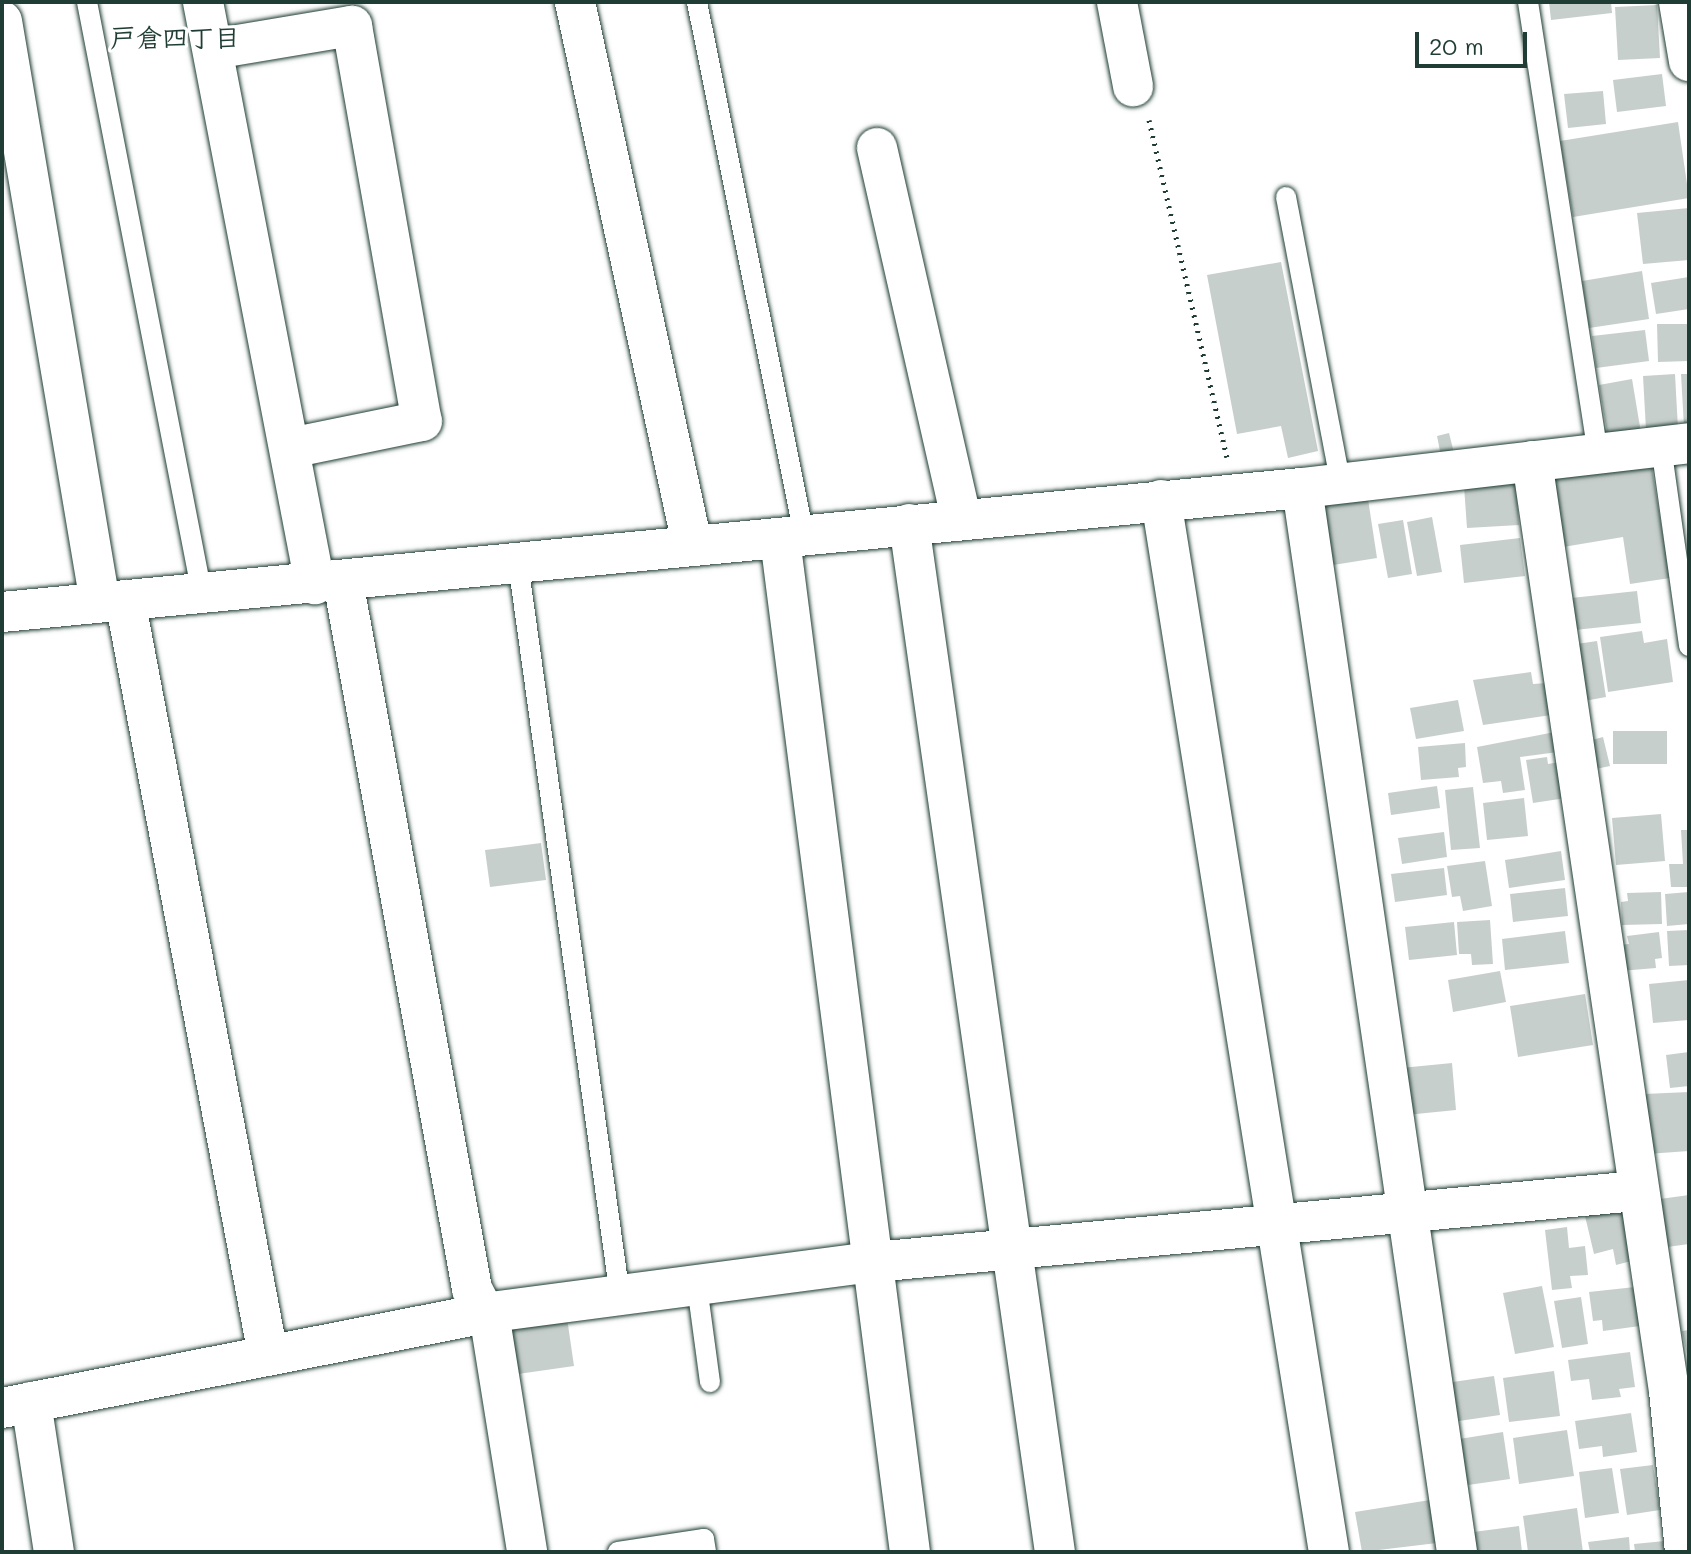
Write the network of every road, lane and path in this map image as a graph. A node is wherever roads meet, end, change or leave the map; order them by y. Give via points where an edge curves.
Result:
1 (87, 2) edge
2 (203, 2) edge
3 (575, 2) edge
4 (697, 2) edge
5 (1117, 2) edge
6 (1528, 2) edge
7 (1679, 2) edge
8 (2, 21) edge
9 (214, 49) junction
10 (1689, 61) edge
11 (1133, 86) joint
12 (877, 148) dead end
13 (1286, 197) dead end
14 (1675, 444) edge
15 (290, 448) junction
16 (1597, 450) junction
17 (1532, 461) junction
18 (1341, 484) junction
19 (1302, 488) junction
20 (1236, 494) junction
21 (1161, 500) junction
22 (961, 519) junction
23 (909, 524) junction
24 (792, 537) junction
25 (692, 544) junction
26 (518, 563) junction
27 (329, 582) junction
28 (202, 594) junction
29 (112, 601) junction
30 (2, 612) edge
31 (1689, 646) edge
32 (1637, 1191) junction
33 (1410, 1215) junction
34 (1275, 1227) junction
35 (1013, 1251) junction
36 (874, 1262) junction
37 (697, 1286) junction
38 (620, 1296) junction
39 (484, 1313) junction
40 (268, 1355) junction
41 (710, 1382) dead end
42 (17, 1405) edge
43 (54, 1552) edge
44 (527, 1552) edge
45 (618, 1552) edge
46 (706, 1552) edge
47 (910, 1552) edge
48 (1055, 1552) edge
49 (1329, 1552) edge
50 (1457, 1552) edge
51 (1685, 1552) edge

1 - 28 lane
2 - 9 street
3 - 25 street
4 - 24 lane
5 - 11 street
6 - 16 lane
7 - 10 street
8 - 29 street
9 - 15 street
9 - 15 street via 352,26 422,421
11 - 20 path via 1152,125
12 - 22 street
13 - 18 lane
14 - 16 street
14 - 31 lane
15 - 27 street
16 - 17 street
17 - 18 street
17 - 32 street
18 - 19 street
19 - 20 street
19 - 33 street
20 - 21 street
21 - 22 street
21 - 34 street
22 - 23 street
23 - 24 street
23 - 35 street
24 - 25 street
24 - 36 street
25 - 26 street
26 - 27 street
26 - 38 lane
27 - 28 street
27 - 39 street via 472,1289
28 - 29 street
29 - 30 street
29 - 40 street
32 - 33 street
32 - 51 street via 1669,1391
33 - 34 street
33 - 50 street
34 - 35 street
34 - 49 street
35 - 36 street
35 - 48 street
36 - 37 street
36 - 47 street
37 - 38 street
37 - 41 lane
38 - 39 street
39 - 40 street
39 - 44 street via 491,1326
40 - 42 street
42 - 43 street
45 - 46 lane via 704,1539

